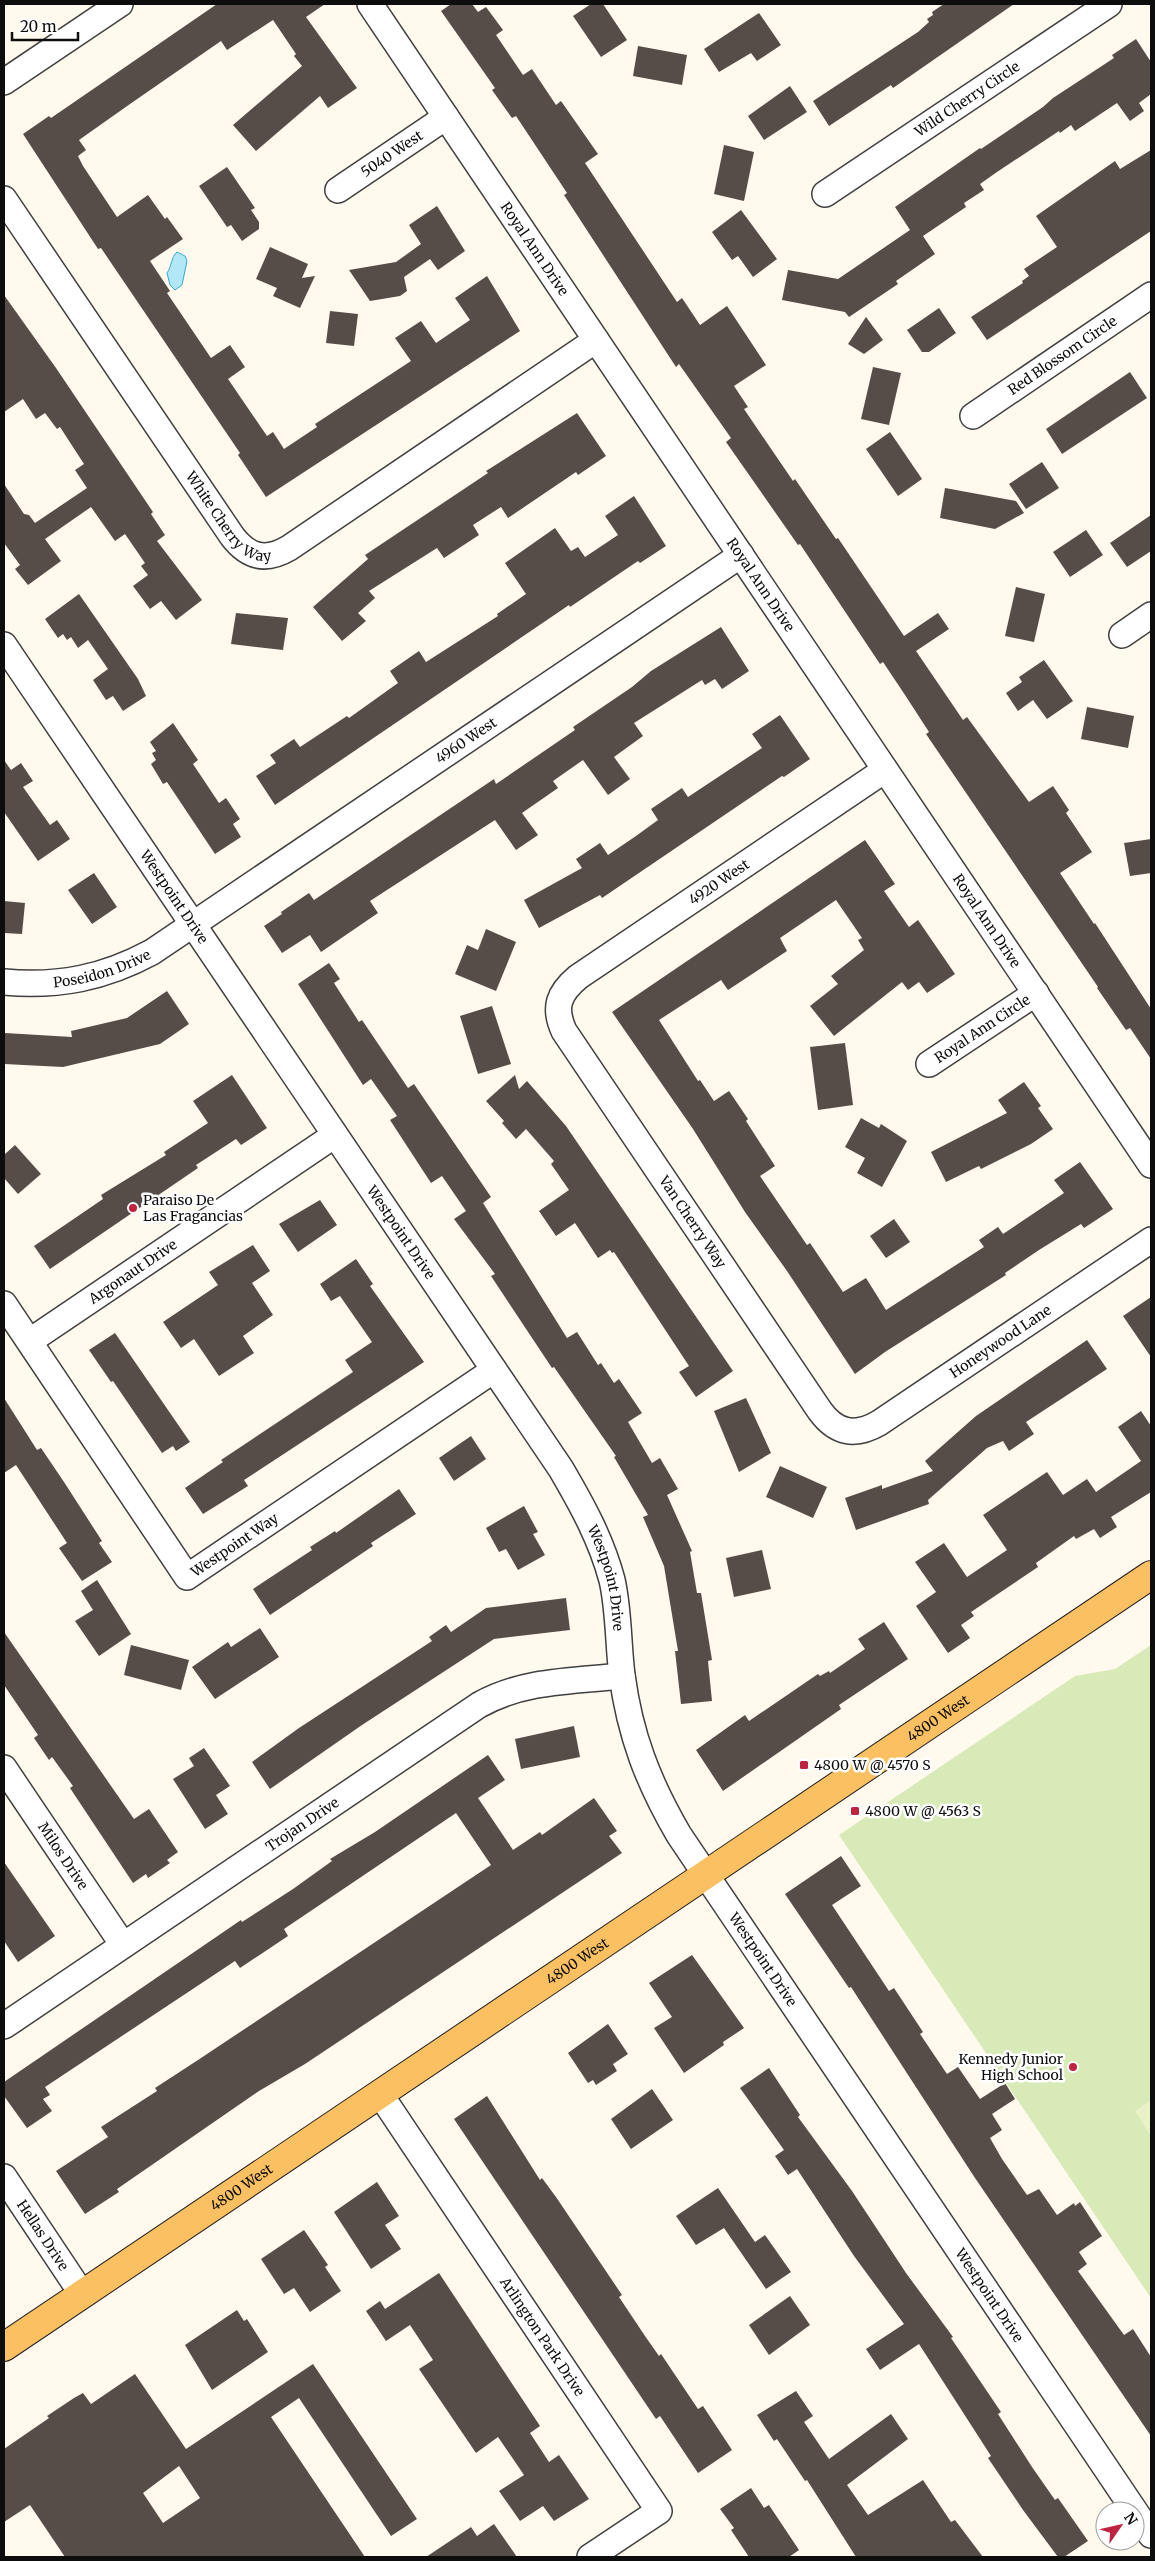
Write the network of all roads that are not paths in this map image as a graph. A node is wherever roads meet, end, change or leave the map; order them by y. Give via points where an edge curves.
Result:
1 (120, 4) edge
2 (370, 4) edge
3 (1109, 4) edge
4 (4, 82) edge
5 (446, 117) junction
6 (338, 190) dead end
7 (825, 194) dead end
8 (4, 198) edge
9 (1151, 295) edge
10 (596, 340) junction
11 (973, 416) dead end
12 (741, 555) junction
13 (1151, 615) edge
14 (1122, 635) dead end
15 (4, 645) edge
16 (885, 770) junction
17 (192, 925) junction
18 (4, 982) edge
19 (1036, 993) junction
20 (558, 1000) joint
21 (929, 1064) dead end
22 (335, 1135) junction
23 (1151, 1165) edge
24 (1151, 1240) edge
25 (4, 1304) edge
26 (30, 1341) junction
27 (494, 1370) junction
28 (846, 1432) joint
29 (1151, 1575) edge
30 (622, 1676) junction
31 (4, 1768) edge
32 (705, 1874) junction
33 (123, 1945) junction
34 (4, 2026) edge
35 (380, 2094) junction
36 (4, 2177) edge
37 (82, 2294) junction
38 (4, 2347) edge
39 (1151, 2535) edge
40 (590, 2557) edge

1 - 4 street
2 - 5 street, Royal Ann Drive
3 - 7 street, Wild Cherry Circle
5 - 6 street, 5040 West
5 - 10 street, Royal Ann Drive
8 - 10 street, White Cherry Way via 232,536 244,549 260,557 275,555 289,548
9 - 11 street, Red Blossom Circle
10 - 12 street, Royal Ann Drive
12 - 16 street, Royal Ann Drive
12 - 17 street, 4960 West
13 - 14 street
15 - 17 street, Westpoint Drive
16 - 19 street, Royal Ann Drive
16 - 20 street, 4920 West via 578,977
17 - 18 street, Poseidon Drive via 152,952 97,976 59,984
17 - 22 street, Westpoint Drive
19 - 21 street, Royal Ann Circle
19 - 23 street, Royal Ann Drive
20 - 28 street, Van Cherry Way via 564,1031 820,1411 831,1424
22 - 26 street, Argonaut Drive
22 - 27 street, Westpoint Drive
24 - 28 street, Honeywood Lane via 879,1423 863,1430
25 - 26 street
26 - 27 street, Westpoint Way via 187,1577
27 - 30 street, Westpoint Drive via 561,1469 592,1525 612,1582
29 - 32 main road, 4800 West
30 - 32 street, Westpoint Drive via 630,1723 642,1763 659,1802
30 - 33 street, Trojan Drive via 529,1686 492,1698
31 - 33 street, Milos Drive
32 - 35 main road, 4800 West
32 - 39 street, Westpoint Drive
33 - 34 street, Trojan Drive
35 - 37 main road, 4800 West
35 - 40 street, Arlington Park Drive via 659,2511
36 - 37 street, Hellas Drive
37 - 38 main road, 4800 West

